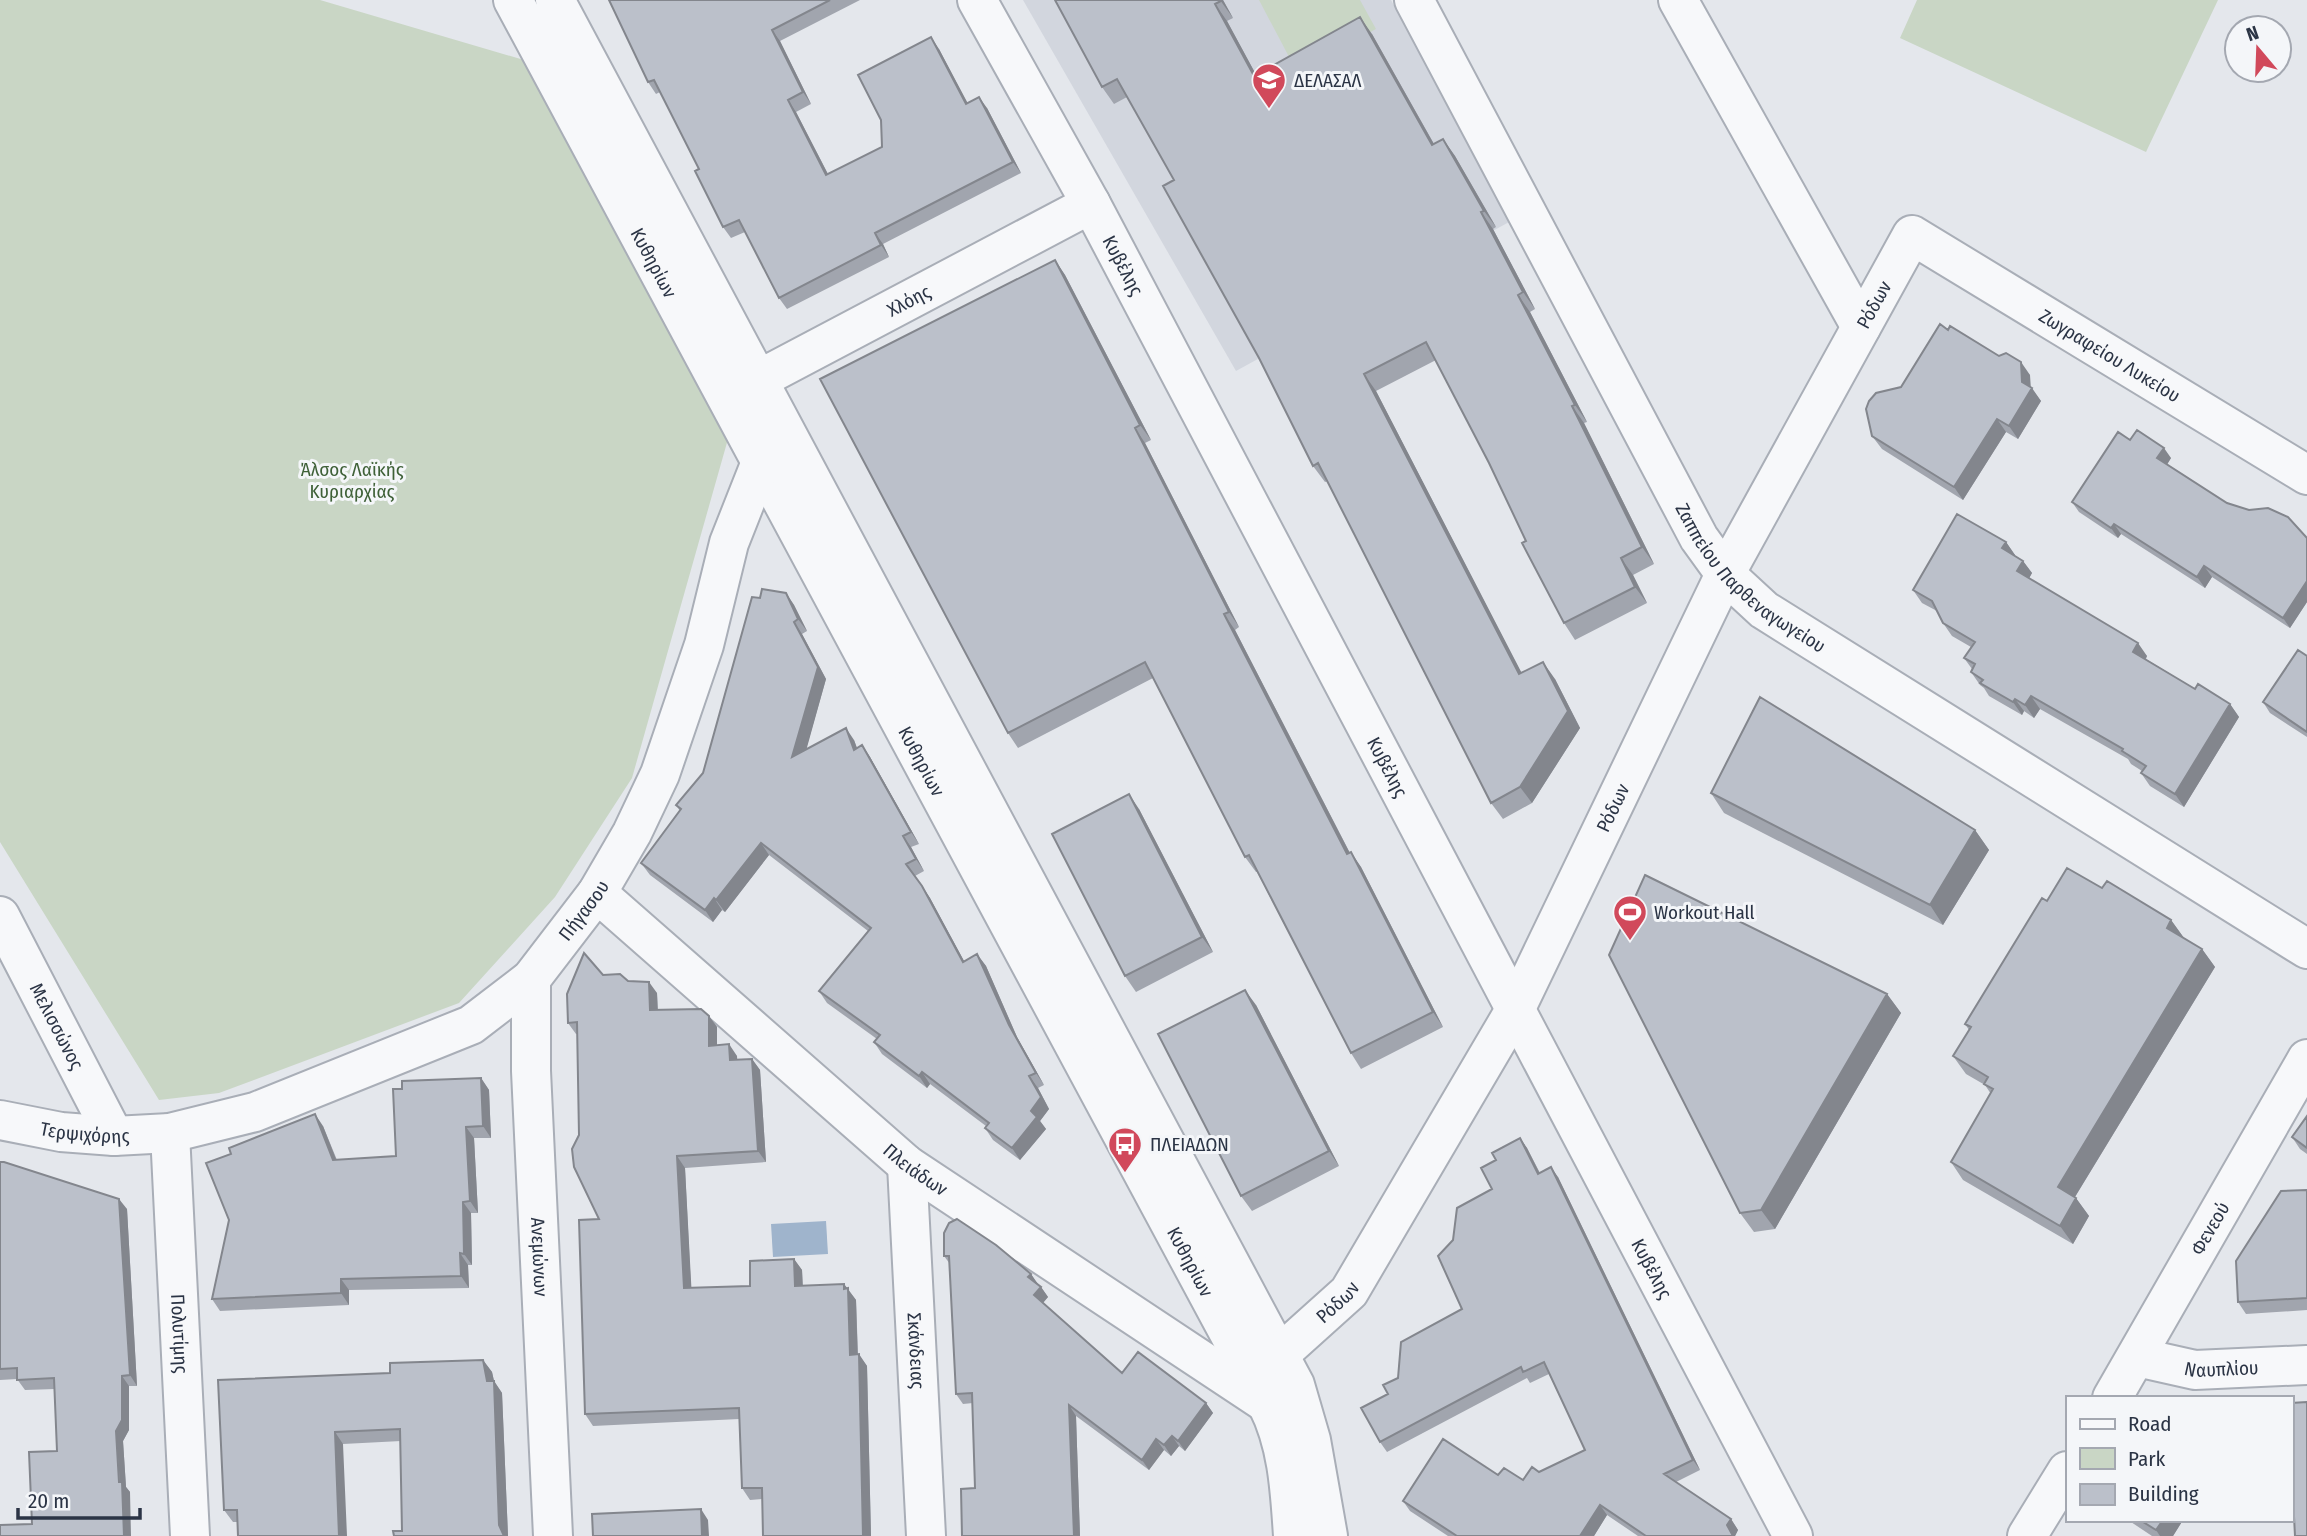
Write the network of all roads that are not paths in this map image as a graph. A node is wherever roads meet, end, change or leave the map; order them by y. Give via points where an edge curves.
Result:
1 (513, 0) edge
2 (555, 0) edge
3 (977, 0) edge
4 (1414, 0) edge
5 (1678, 0) edge
6 (1090, 204) junction
7 (1912, 235) joint
8 (1861, 327) junction
9 (742, 388) junction
10 (761, 462) junction
11 (2307, 475) edge
12 (1725, 575) junction
13 (597, 893) junction
14 (0, 916) edge
15 (2307, 949) edge
16 (531, 979) junction
17 (1515, 1010) junction
18 (2307, 1059) edge
19 (0, 1120) edge
20 (170, 1133) junction
21 (114, 1136) junction
22 (907, 1165) junction
23 (1279, 1355) junction
24 (2137, 1357) junction
25 (2307, 1365) edge
26 (2113, 1396) edge
27 (1268, 1404) junction
28 (2066, 1473) edge
29 (190, 1536) edge
30 (553, 1536) edge
31 (926, 1536) edge
32 (1293, 1536) edge
33 (1328, 1536) edge
34 (1793, 1536) edge
35 (2027, 1536) edge

1 - 9 street, Κυθηρίων
2 - 9 street, Κυθηρίων
3 - 6 street, Κυβέλης
4 - 12 street, Ζαππείου Παρθεναγωγείου via 1699,538
5 - 8 street
6 - 9 street, Χλόης
6 - 17 street, Κυβέλης
7 - 8 street, Ρόδων
7 - 11 street, Ζωγραφείου Λυκείου
8 - 12 street, Ρόδων
9 - 10 street, Κυθηρίων
9 - 23 street, Κυθηρίων
10 - 13 street, Πήγασου via 729,543 704,645 660,774
10 - 27 street, Κυθηρίων
12 - 15 street, Ζαππείου Παρθεναγωγείου via 1764,610
12 - 17 street, Ρόδων
13 - 16 street, Πήγασου
13 - 22 street, Πλειάδων
14 - 21 street, Μελισσώνος
16 - 20 street, Πήγασου via 471,1025 255,1112
16 - 30 street, Ανεμώνων via 530,1071
17 - 23 street, Ρόδων via 1349,1293
17 - 34 street, Κυβέλης
18 - 24 street, Φενεού
19 - 21 street, Τερψιχόρης
20 - 21 street, Τερψιχόρης
20 - 29 street, Πολυτίμης
22 - 27 street, Πλειάδων
22 - 31 street, Σκάνδειας
23 - 33 street, Κυθηρίων via 1304,1409
24 - 25 street, Ναυπλίου via 2195,1370
24 - 26 street, Φενεού
27 - 32 street, Κυθηρίων via 1279,1426
28 - 35 street

